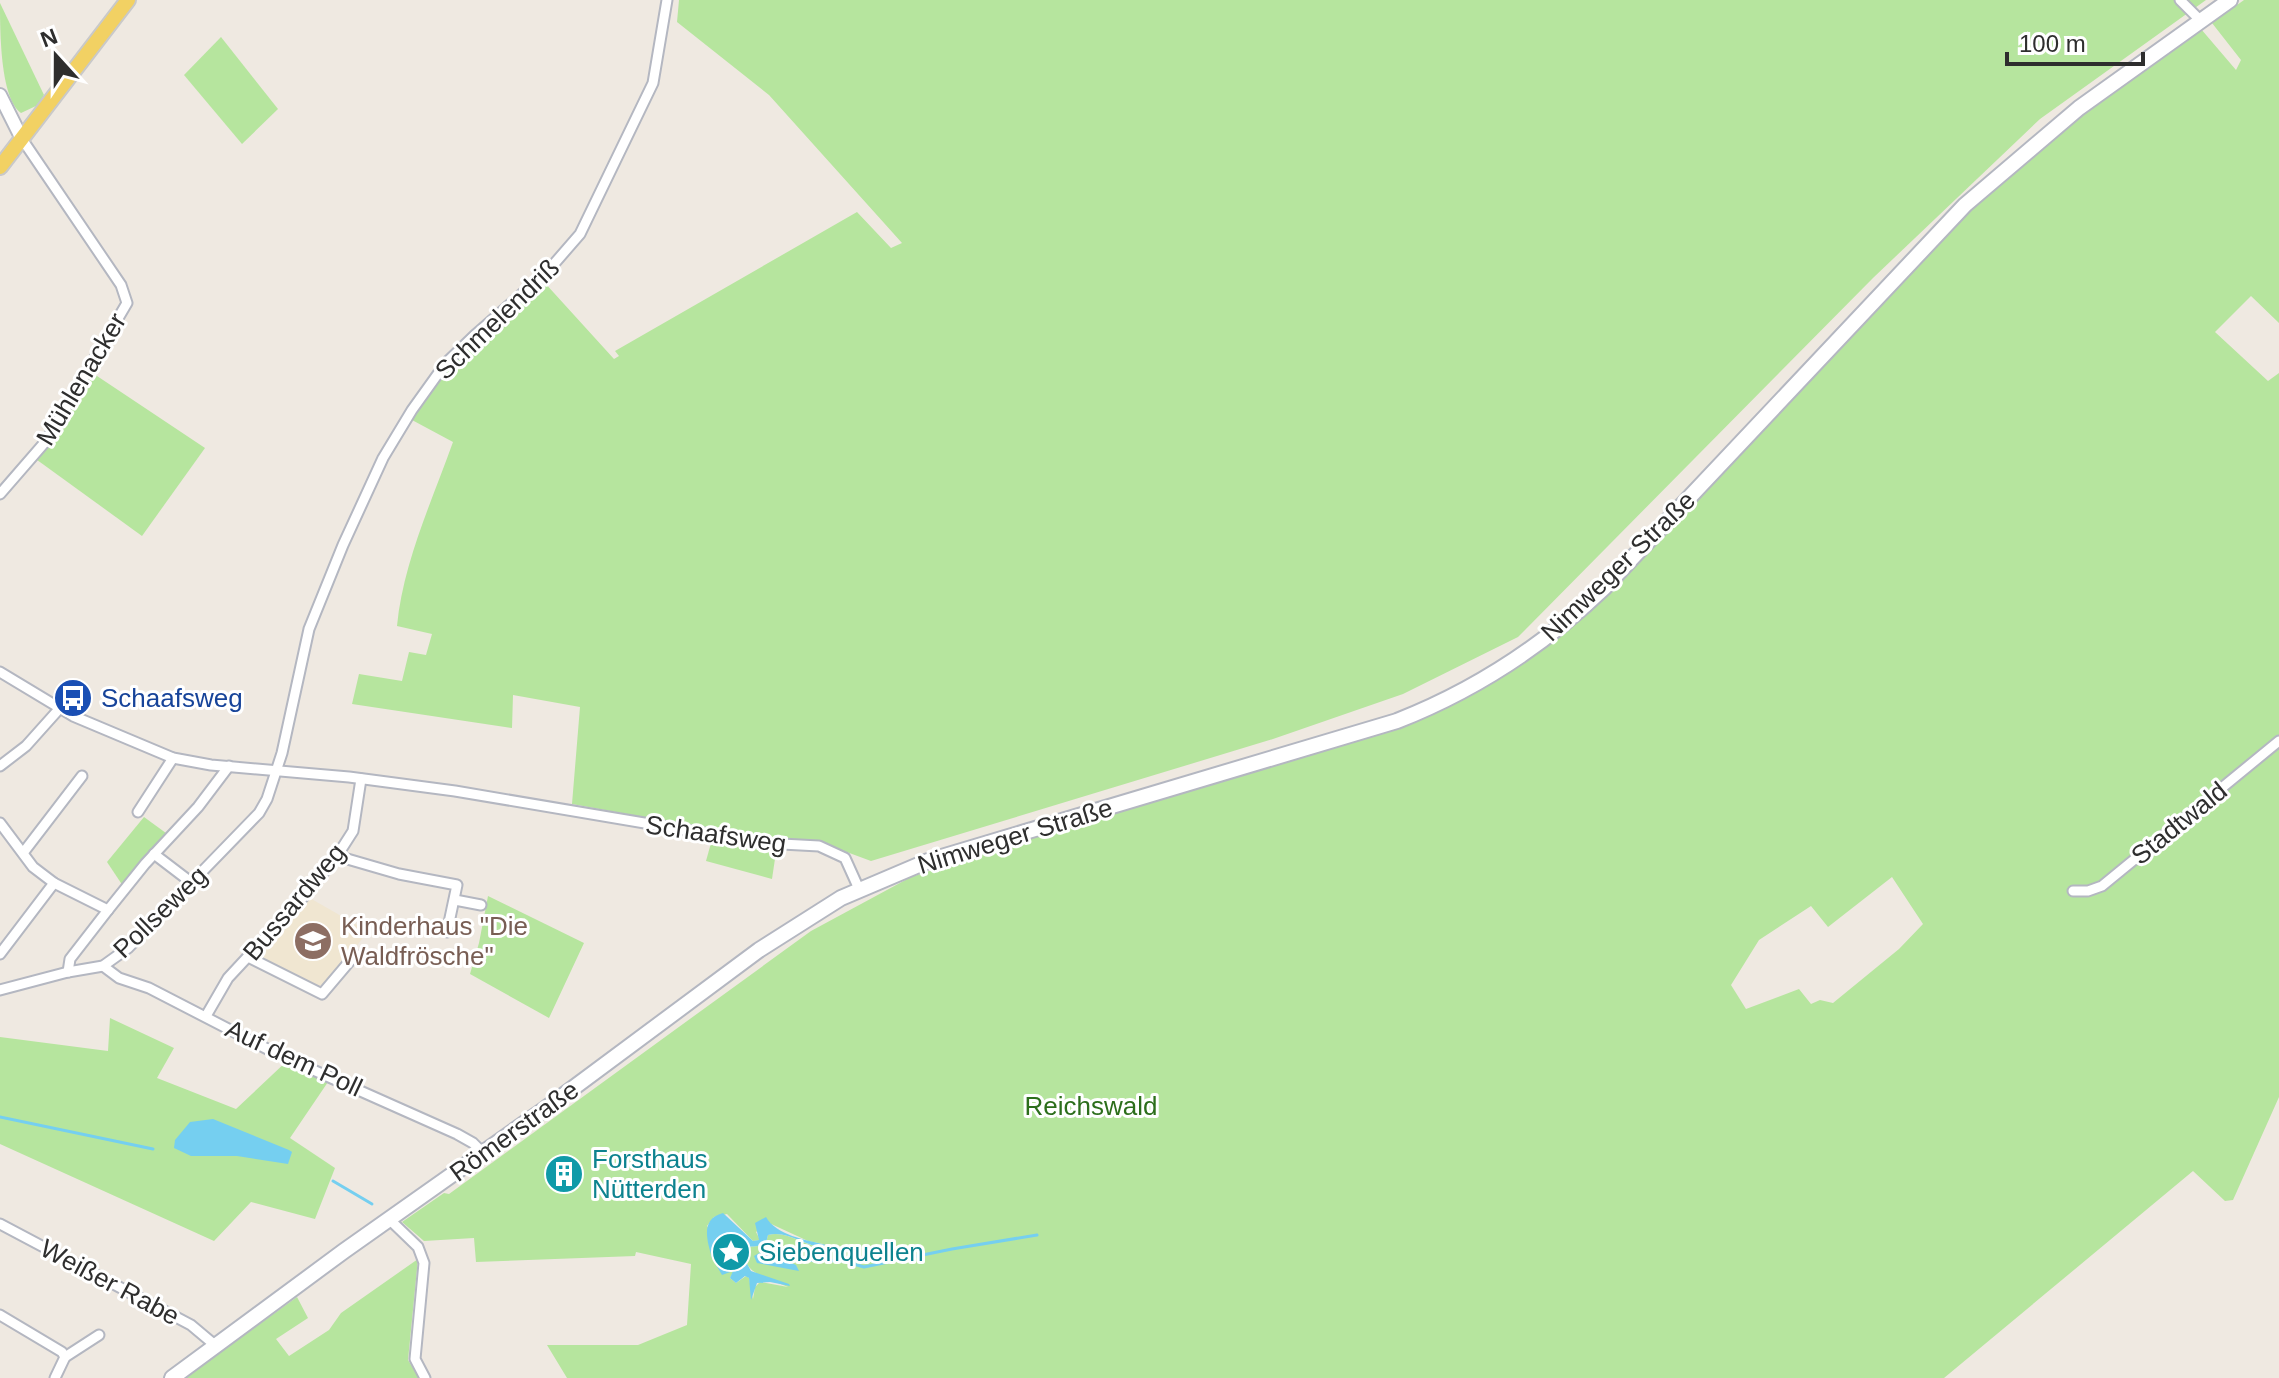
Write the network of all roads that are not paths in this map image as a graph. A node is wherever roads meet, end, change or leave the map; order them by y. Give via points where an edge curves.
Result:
1 (128, 0) edge
2 (667, 0) edge
3 (2180, 0) edge
4 (2230, 0) edge
5 (2201, 21) junction
6 (0, 95) edge
7 (22, 139) junction
8 (0, 167) edge
9 (0, 494) edge
10 (0, 672) edge
11 (60, 708) junction
12 (2279, 741) edge
13 (173, 758) junction
14 (0, 766) edge
15 (229, 766) junction
16 (275, 772) junction
17 (82, 776) dead end
18 (361, 779) junction
19 (138, 812) dead end
20 (0, 823) edge
21 (23, 853) junction
22 (154, 854) junction
23 (337, 856) junction
24 (54, 883) junction
25 (192, 883) junction
26 (859, 889) junction
27 (2073, 891) dead end
28 (455, 900) junction
29 (481, 905) dead end
30 (108, 910) junction
31 (447, 932) dead end
32 (0, 954) edge
33 (355, 955) dead end
34 (248, 957) junction
35 (103, 966) junction
36 (68, 972) junction
37 (0, 990) edge
38 (206, 1016) junction
39 (483, 1153) junction
40 (389, 1219) junction
41 (0, 1224) edge
42 (0, 1315) edge
43 (99, 1335) dead end
44 (216, 1346) junction
45 (65, 1357) junction
46 (55, 1378) edge
47 (172, 1378) edge
48 (425, 1378) edge

1 - 7 main road
2 - 16 street, Schmelendriß via 653,83 580,234 547,272 445,364 383,458 309,629
3 - 5 street
4 - 5 main road, Nimweger Straße
5 - 26 main road, Nimweger Straße via 2048,132 1965,205 1604,588 1503,670 1397,721 928,861
6 - 7 street
7 - 8 main road
7 - 9 street, Mühlenacker via 121,285 127,303 46,441
10 - 11 street, Schaafsweg
11 - 13 street, Schaafsweg
11 - 14 street
12 - 27 street, Stadtwald via 2102,886
13 - 15 street, Schaafsweg
13 - 19 street
15 - 16 street, Schaafsweg
15 - 22 street
16 - 18 street, Schaafsweg
16 - 25 street, Pollseweg via 259,813
17 - 21 street
18 - 23 street, Bussardweg via 353,831
18 - 26 street, Schaafsweg via 763,843 819,846 845,858
20 - 21 street
21 - 24 street
22 - 25 street
22 - 30 street
23 - 28 street via 457,885
23 - 34 street, Bussardweg
24 - 30 street
24 - 32 street
25 - 35 street, Pollseweg
26 - 39 main road, Römerstraße via 778,936
28 - 29 street
28 - 31 street
30 - 36 street via 70,959
33 - 34 street via 322,994
34 - 38 street, Bussardweg via 228,978
35 - 36 street, Pollseweg
35 - 38 street, Auf dem Poll
36 - 37 street, Pollseweg
38 - 39 street, Auf dem Poll via 275,1053 457,1134
39 - 40 main road, Römerstraße
40 - 44 main road, Römerstraße
40 - 48 street via 418,1247 424,1263 415,1359
41 - 44 street, Weißer Rabe via 191,1325
42 - 45 street
43 - 45 street
44 - 47 main road, Römerstraße
45 - 46 street

